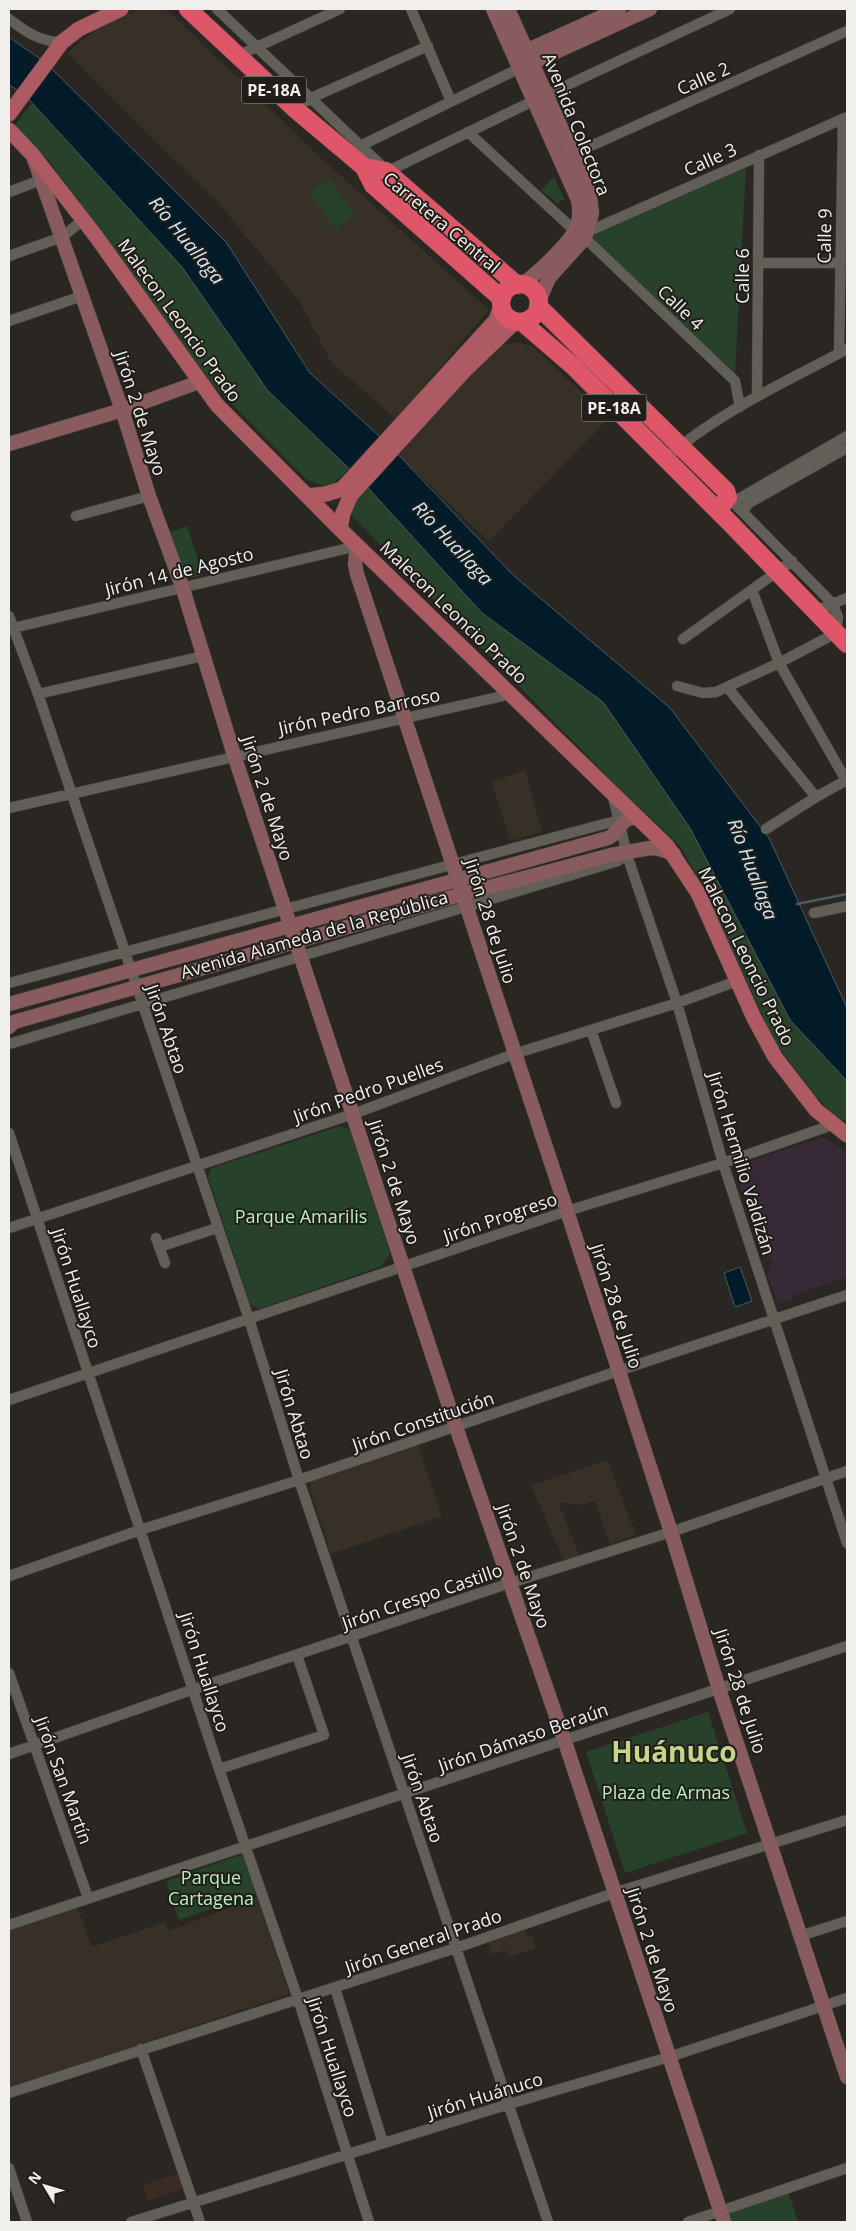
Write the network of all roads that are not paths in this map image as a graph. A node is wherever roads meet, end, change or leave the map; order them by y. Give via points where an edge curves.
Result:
1 (122, 9) edge
2 (189, 9) edge
3 (217, 9) edge
4 (340, 9) edge
5 (411, 9) edge
6 (493, 9) edge
7 (508, 9) edge
8 (619, 9) edge
9 (650, 9) edge
10 (730, 9) edge
11 (636, 12) edge
12 (9, 19) edge
13 (847, 31) edge
14 (61, 43) junction
15 (428, 46) junction
16 (256, 47) junction
17 (237, 56) junction
18 (523, 60) junction
19 (546, 95) junction
20 (311, 98) junction
21 (533, 100) junction
22 (451, 102) junction
23 (294, 108) junction
24 (11, 110) edge
25 (845, 118) edge
26 (468, 132) junction
27 (10, 134) edge
28 (353, 149) junction
29 (32, 154) junction
30 (572, 154) junction
31 (759, 155) junction
32 (364, 167) junction
33 (386, 171) junction
34 (41, 180) junction
35 (373, 185) junction
36 (9, 192) edge
37 (83, 220) junction
38 (582, 234) junction
39 (62, 237) junction
40 (9, 256) edge
41 (758, 263) junction
42 (839, 263) junction
43 (519, 285) junction
44 (82, 296) junction
45 (501, 302) junction
46 (538, 303) junction
47 (9, 321) edge
48 (518, 322) junction
49 (843, 351) edge
50 (199, 382) junction
51 (757, 397) junction
52 (432, 400) junction
53 (740, 407) junction
54 (122, 410) junction
55 (847, 436) edge
56 (9, 444) edge
57 (681, 445) junction
58 (847, 448) edge
59 (665, 459) junction
60 (346, 492) junction
61 (149, 496) junction
62 (307, 496) junction
63 (726, 503) junction
64 (743, 510) junction
65 (76, 516) dead end
66 (340, 529) junction
67 (357, 546) junction
68 (792, 561) junction
69 (777, 572) junction
70 (182, 586) junction
71 (752, 590) junction
72 (847, 598) edge
73 (832, 603) junction
74 (815, 611) junction
75 (9, 616) edge
76 (11, 629) edge
77 (842, 638) edge
78 (683, 639) dead end
79 (203, 656) junction
80 (779, 663) junction
81 (677, 686) dead end
82 (728, 688) junction
83 (38, 694) junction
84 (512, 694) junction
85 (406, 718) junction
86 (234, 755) junction
87 (847, 781) edge
88 (612, 792) junction
89 (71, 795) junction
90 (816, 798) junction
91 (9, 808) edge
92 (640, 819) junction
93 (620, 826) junction
94 (766, 829) dead end
95 (627, 852) junction
96 (674, 854) junction
97 (453, 864) junction
98 (458, 878) junction
99 (463, 894) junction
100 (847, 906) edge
101 (467, 908) junction
102 (285, 909) junction
103 (814, 913) dead end
104 (290, 925) junction
105 (296, 942) junction
106 (124, 952) junction
107 (301, 957) junction
108 (130, 970) junction
109 (737, 981) junction
110 (9, 984) edge
111 (136, 987) junction
112 (677, 1003) junction
113 (9, 1004) edge
114 (142, 1004) junction
115 (9, 1027) edge
116 (591, 1030) junction
117 (9, 1044) edge
118 (514, 1054) junction
119 (616, 1104) dead end
120 (353, 1114) junction
121 (832, 1125) junction
122 (9, 1133) edge
123 (847, 1135) edge
124 (723, 1163) junction
125 (196, 1165) junction
126 (567, 1211) junction
127 (37, 1218) junction
128 (9, 1228) edge
129 (217, 1228) junction
130 (165, 1263) dead end
131 (404, 1268) junction
132 (847, 1295) edge
133 (249, 1319) junction
134 (775, 1320) junction
135 (618, 1370) junction
136 (88, 1374) junction
137 (9, 1400) edge
138 (456, 1427) junction
139 (847, 1471) edge
140 (827, 1478) junction
141 (299, 1480) junction
142 (140, 1530) junction
143 (671, 1532) junction
144 (847, 1543) edge
145 (9, 1576) edge
146 (510, 1583) junction
147 (353, 1637) junction
148 (847, 1646) edge
149 (297, 1655) junction
150 (9, 1673) edge
151 (194, 1689) junction
152 (719, 1689) junction
153 (564, 1740) junction
154 (34, 1746) junction
155 (9, 1754) edge
156 (219, 1768) junction
157 (404, 1795) junction
158 (847, 1820) edge
159 (771, 1845) junction
160 (246, 1847) junction
161 (614, 1893) junction
162 (88, 1898) junction
163 (847, 1921) edge
164 (9, 1925) edge
165 (800, 1936) junction
166 (456, 1948) junction
167 (335, 1988) junction
168 (847, 1998) edge
169 (298, 1999) junction
170 (823, 2006) junction
171 (141, 2049) junction
172 (669, 2058) junction
173 (847, 2075) edge
174 (9, 2093) edge
175 (509, 2104) junction
176 (383, 2143) junction
177 (347, 2154) junction
178 (9, 2168) edge
179 (847, 2168) edge
180 (194, 2204) junction
181 (722, 2216) edge
182 (27, 2222) edge
183 (131, 2222) edge
184 (200, 2222) edge
185 (369, 2222) edge
186 (548, 2222) edge
187 (688, 2222) edge

1 - 14 main road via 79,29
2 - 17 highway, Carretera Central / PE-18A
3 - 16 street
4 - 16 street
5 - 15 street
6 - 18 street, Avenida Colectora
7 - 18 street, Avenida Colectora
8 - 18 street
9 - 11 street
10 - 19 street
11 - 18 street
12 - 14 street via 32,36
13 - 30 street, Calle 2
14 - 24 main road
15 - 20 street
15 - 22 street
16 - 17 street
16 - 20 street
17 - 23 highway, Carretera Central / PE-18A
18 - 19 street, Avenida Colectora
18 - 21 street, Avenida Colectora
18 - 22 street
19 - 30 street, Avenida Colectora
20 - 23 street
20 - 28 street
21 - 26 street
21 - 38 street, Avenida Colectora via 578,200
22 - 28 street
23 - 28 highway, Carretera Central / PE-18A
25 - 31 street, Calle 3
25 - 42 street, Calle 9
26 - 33 street
26 - 38 street, Calle 4
27 - 29 main road, Malecon Leoncio Prado
28 - 32 highway, Carretera Central / PE-18A
28 - 33 street
29 - 34 street, Jirón 2 de Mayo
29 - 37 main road, Malecon Leoncio Prado
30 - 38 street, Avenida Colectora via 590,196 592,213
31 - 38 street, Calle 3
31 - 41 street, Calle 6
32 - 33 highway, Carretera Central / PE-18A
32 - 35 highway, Carretera Central / PE-18A
33 - 35 street
33 - 43 highway, Carretera Central
34 - 36 street
34 - 39 street, Jirón 2 de Mayo
35 - 45 highway, Carretera Central / PE-18A
37 - 39 street
37 - 50 main road, Malecon Leoncio Prado
38 - 43 street via 537,274
38 - 46 street via 549,278
38 - 53 street, Calle 4 via 735,381
39 - 40 street
39 - 44 street, Jirón 2 de Mayo
41 - 42 street
41 - 51 street, Calle 6
42 - 49 street, Calle 9
43 - 45 highway via 510,287
43 - 46 highway via 533,290
44 - 47 street
44 - 54 street, Jirón 2 de Mayo
45 - 48 highway via 508,318
45 - 52 main road via 496,320
46 - 48 highway via 533,317
46 - 57 highway, PE-18A
48 - 52 main road
48 - 59 highway, PE-18A via 573,366
49 - 51 street
50 - 54 street
50 - 62 main road, Malecon Leoncio Prado via 217,405
51 - 53 street
52 - 60 main road
53 - 57 street
54 - 56 street
54 - 61 street, Jirón 2 de Mayo
55 - 63 street
57 - 59 street
57 - 63 highway, PE-18A via 726,491
58 - 64 street via 749,503
59 - 63 highway, PE-18A
60 - 62 main road
60 - 66 main road
61 - 65 street
61 - 70 street, Jirón 2 de Mayo
62 - 66 main road, Malecon Leoncio Prado
63 - 64 street
63 - 69 highway, PE-18A
64 - 68 street
66 - 67 main road, Malecon Leoncio Prado
67 - 70 street, Jirón 14 de Agosto
67 - 84 main road, Malecon Leoncio Prado
67 - 85 street, Jirón 28 de Julio via 355,564
68 - 69 street
68 - 73 street
69 - 71 street
69 - 74 highway, PE-18A
70 - 76 street, Jirón 14 de Agosto
70 - 79 street, Jirón 2 de Mayo
71 - 78 street
71 - 80 street
72 - 73 street
73 - 74 street
73 - 77 street
74 - 77 highway, PE-18A
75 - 76 street, Jirón Abtao
76 - 83 street, Jirón Abtao
77 - 80 street
79 - 83 street
79 - 86 street, Jirón 2 de Mayo
80 - 82 street
80 - 87 street
81 - 82 street via 703,693
82 - 90 street
83 - 89 street, Jirón Abtao
84 - 85 street, Jirón Pedro Barroso
84 - 88 main road, Malecon Leoncio Prado
85 - 86 street, Jirón Pedro Barroso
85 - 97 street, Jirón 28 de Julio
86 - 89 street, Jirón Pedro Barroso
86 - 102 street, Jirón 2 de Mayo
87 - 90 street
88 - 92 main road, Malecon Leoncio Prado
88 - 93 street, Jirón Hermilio Valdizán
89 - 91 street, Jirón Pedro Barroso
89 - 106 street, Jirón Abtao
90 - 94 street
92 - 93 street, Avenida Alameda de la República via 631,817
92 - 96 main road, Malecon Leoncio Prado
93 - 95 street, Jirón Hermilio Valdizán
93 - 97 street, Avenida Alameda de la República via 612,822
93 - 98 street, Avenida Alameda de la República via 608,838
95 - 96 street, Avenida Alameda de la República via 650,848
95 - 99 street, Avenida Alameda de la República
95 - 101 street, Avenida Alameda de la República via 618,861
95 - 112 street, Jirón Hermilio Valdizán
96 - 109 main road, Malecon Leoncio Prado via 698,893
97 - 98 street, Jirón 28 de Julio
97 - 102 street, Avenida Alameda de la República
98 - 99 street, Jirón 28 de Julio
98 - 104 street, Avenida Alameda de la República
99 - 101 street, Jirón 28 de Julio
99 - 105 street, Avenida Alameda de la República
100 - 103 street
101 - 107 street, Avenida Alameda de la República
101 - 118 street, Jirón 28 de Julio
102 - 104 street, Jirón 2 de Mayo
102 - 106 street, Avenida Alameda de la República
104 - 105 street, Jirón 2 de Mayo
104 - 108 street, Avenida Alameda de la República
105 - 107 street, Jirón 2 de Mayo
105 - 111 street, Avenida Alameda de la República
106 - 108 street, Jirón Abtao
106 - 110 street, Avenida Alameda de la República
107 - 114 street, Avenida Alameda de la República
107 - 120 street, Jirón 2 de Mayo
108 - 111 street, Jirón Abtao
108 - 113 street, Avenida Alameda de la República
109 - 112 street, Jirón Pedro Puelles
109 - 121 main road, Malecon Leoncio Prado via 775,1057 816,1110
111 - 114 street, Jirón Abtao
111 - 115 street, Avenida Alameda de la República via 14,1022
112 - 116 street, Jirón Pedro Puelles
112 - 124 street, Jirón Hermilio Valdizán
114 - 117 street, Avenida Alameda de la República
114 - 125 street, Jirón Abtao
116 - 118 street, Jirón Pedro Puelles
116 - 119 street
118 - 120 street, Jirón Pedro Puelles
118 - 126 street, Jirón 28 de Julio
120 - 125 street, Jirón Pedro Puelles
120 - 131 street, Jirón 2 de Mayo
121 - 123 main road, Malecon Leoncio Prado
121 - 124 street, Jirón Progreso
122 - 127 street, Jirón Huallayco
124 - 126 street, Jirón Progreso
124 - 134 street, Jirón Hermilio Valdizán
125 - 127 street, Jirón Pedro Puelles
125 - 129 street, Jirón Abtao
126 - 131 street, Jirón Progreso
126 - 135 street, Jirón 28 de Julio
127 - 128 street, Jirón Pedro Puelles
127 - 136 street, Jirón Huallayco
129 - 130 street via 158,1242
129 - 133 street, Jirón Abtao
131 - 133 street, Jirón Progreso
131 - 138 street, Jirón 2 de Mayo
132 - 134 street, Jirón Constitución
133 - 136 street, Jirón Progreso
133 - 141 street, Jirón Abtao
134 - 135 street, Jirón Constitución
134 - 140 street, Jirón Hermilio Valdizán
135 - 138 street, Jirón Constitución
135 - 143 street, Jirón 28 de Julio
136 - 137 street, Jirón Progreso
136 - 142 street, Jirón Huallayco
138 - 141 street, Jirón Constitución
138 - 146 street, Jirón 2 de Mayo
139 - 140 street, Jirón Crespo Castillo
140 - 143 street, Jirón Crespo Castillo
140 - 144 street, Jirón Hermilio Valdizán
141 - 142 street, Jirón Constitución
141 - 147 street, Jirón Abtao
142 - 145 street, Jirón Constitución
142 - 151 street, Jirón Huallayco
143 - 146 street, Jirón Crespo Castillo
143 - 152 street, Jirón 28 de Julio
146 - 147 street, Jirón Crespo Castillo
146 - 153 street, Jirón 2 de Mayo
147 - 149 street, Jirón Crespo Castillo
147 - 157 street, Jirón Abtao
148 - 152 street, Jirón Dámaso Beraún
149 - 151 street, Jirón Crespo Castillo
149 - 156 street via 324,1734
150 - 154 street, Jirón San Martín
151 - 154 street, Jirón Crespo Castillo
151 - 156 street, Jirón Huallayco
152 - 153 street, Jirón Dámaso Beraún
152 - 159 street, Jirón 28 de Julio
153 - 157 street, Jirón Dámaso Beraún
153 - 161 street, Jirón 2 de Mayo
154 - 155 street, Jirón Crespo Castillo
154 - 162 street, Jirón San Martín
156 - 160 street, Jirón Huallayco
157 - 160 street, Jirón Dámaso Beraún
157 - 166 street, Jirón Abtao
158 - 159 street, Jirón General Prado
159 - 161 street, Jirón General Prado
159 - 165 street, Jirón 28 de Julio
160 - 162 street, Jirón Dámaso Beraún
160 - 169 street, Jirón Huallayco
161 - 166 street, Jirón General Prado
161 - 172 street, Jirón 2 de Mayo
162 - 164 street, Jirón Dámaso Beraún
163 - 165 street
165 - 170 street, Jirón 28 de Julio
166 - 167 street, Jirón General Prado
166 - 175 street, Jirón Abtao
167 - 169 street, Jirón General Prado
167 - 176 street
168 - 170 street, Jirón Huánuco
169 - 171 street, Jirón General Prado
169 - 177 street, Jirón Huallayco
170 - 172 street, Jirón Huánuco
170 - 173 street, Jirón 28 de Julio
171 - 174 street, Jirón General Prado
171 - 180 street
172 - 175 street, Jirón Huánuco
172 - 181 street, Jirón 2 de Mayo
175 - 176 street, Jirón Huánuco
175 - 186 street, Jirón Abtao
176 - 177 street, Jirón Huánuco
177 - 180 street, Jirón Huánuco
177 - 185 street, Jirón Huallayco
178 - 182 street
179 - 181 street
180 - 183 street, Jirón Huánuco
180 - 184 street
181 - 187 street

